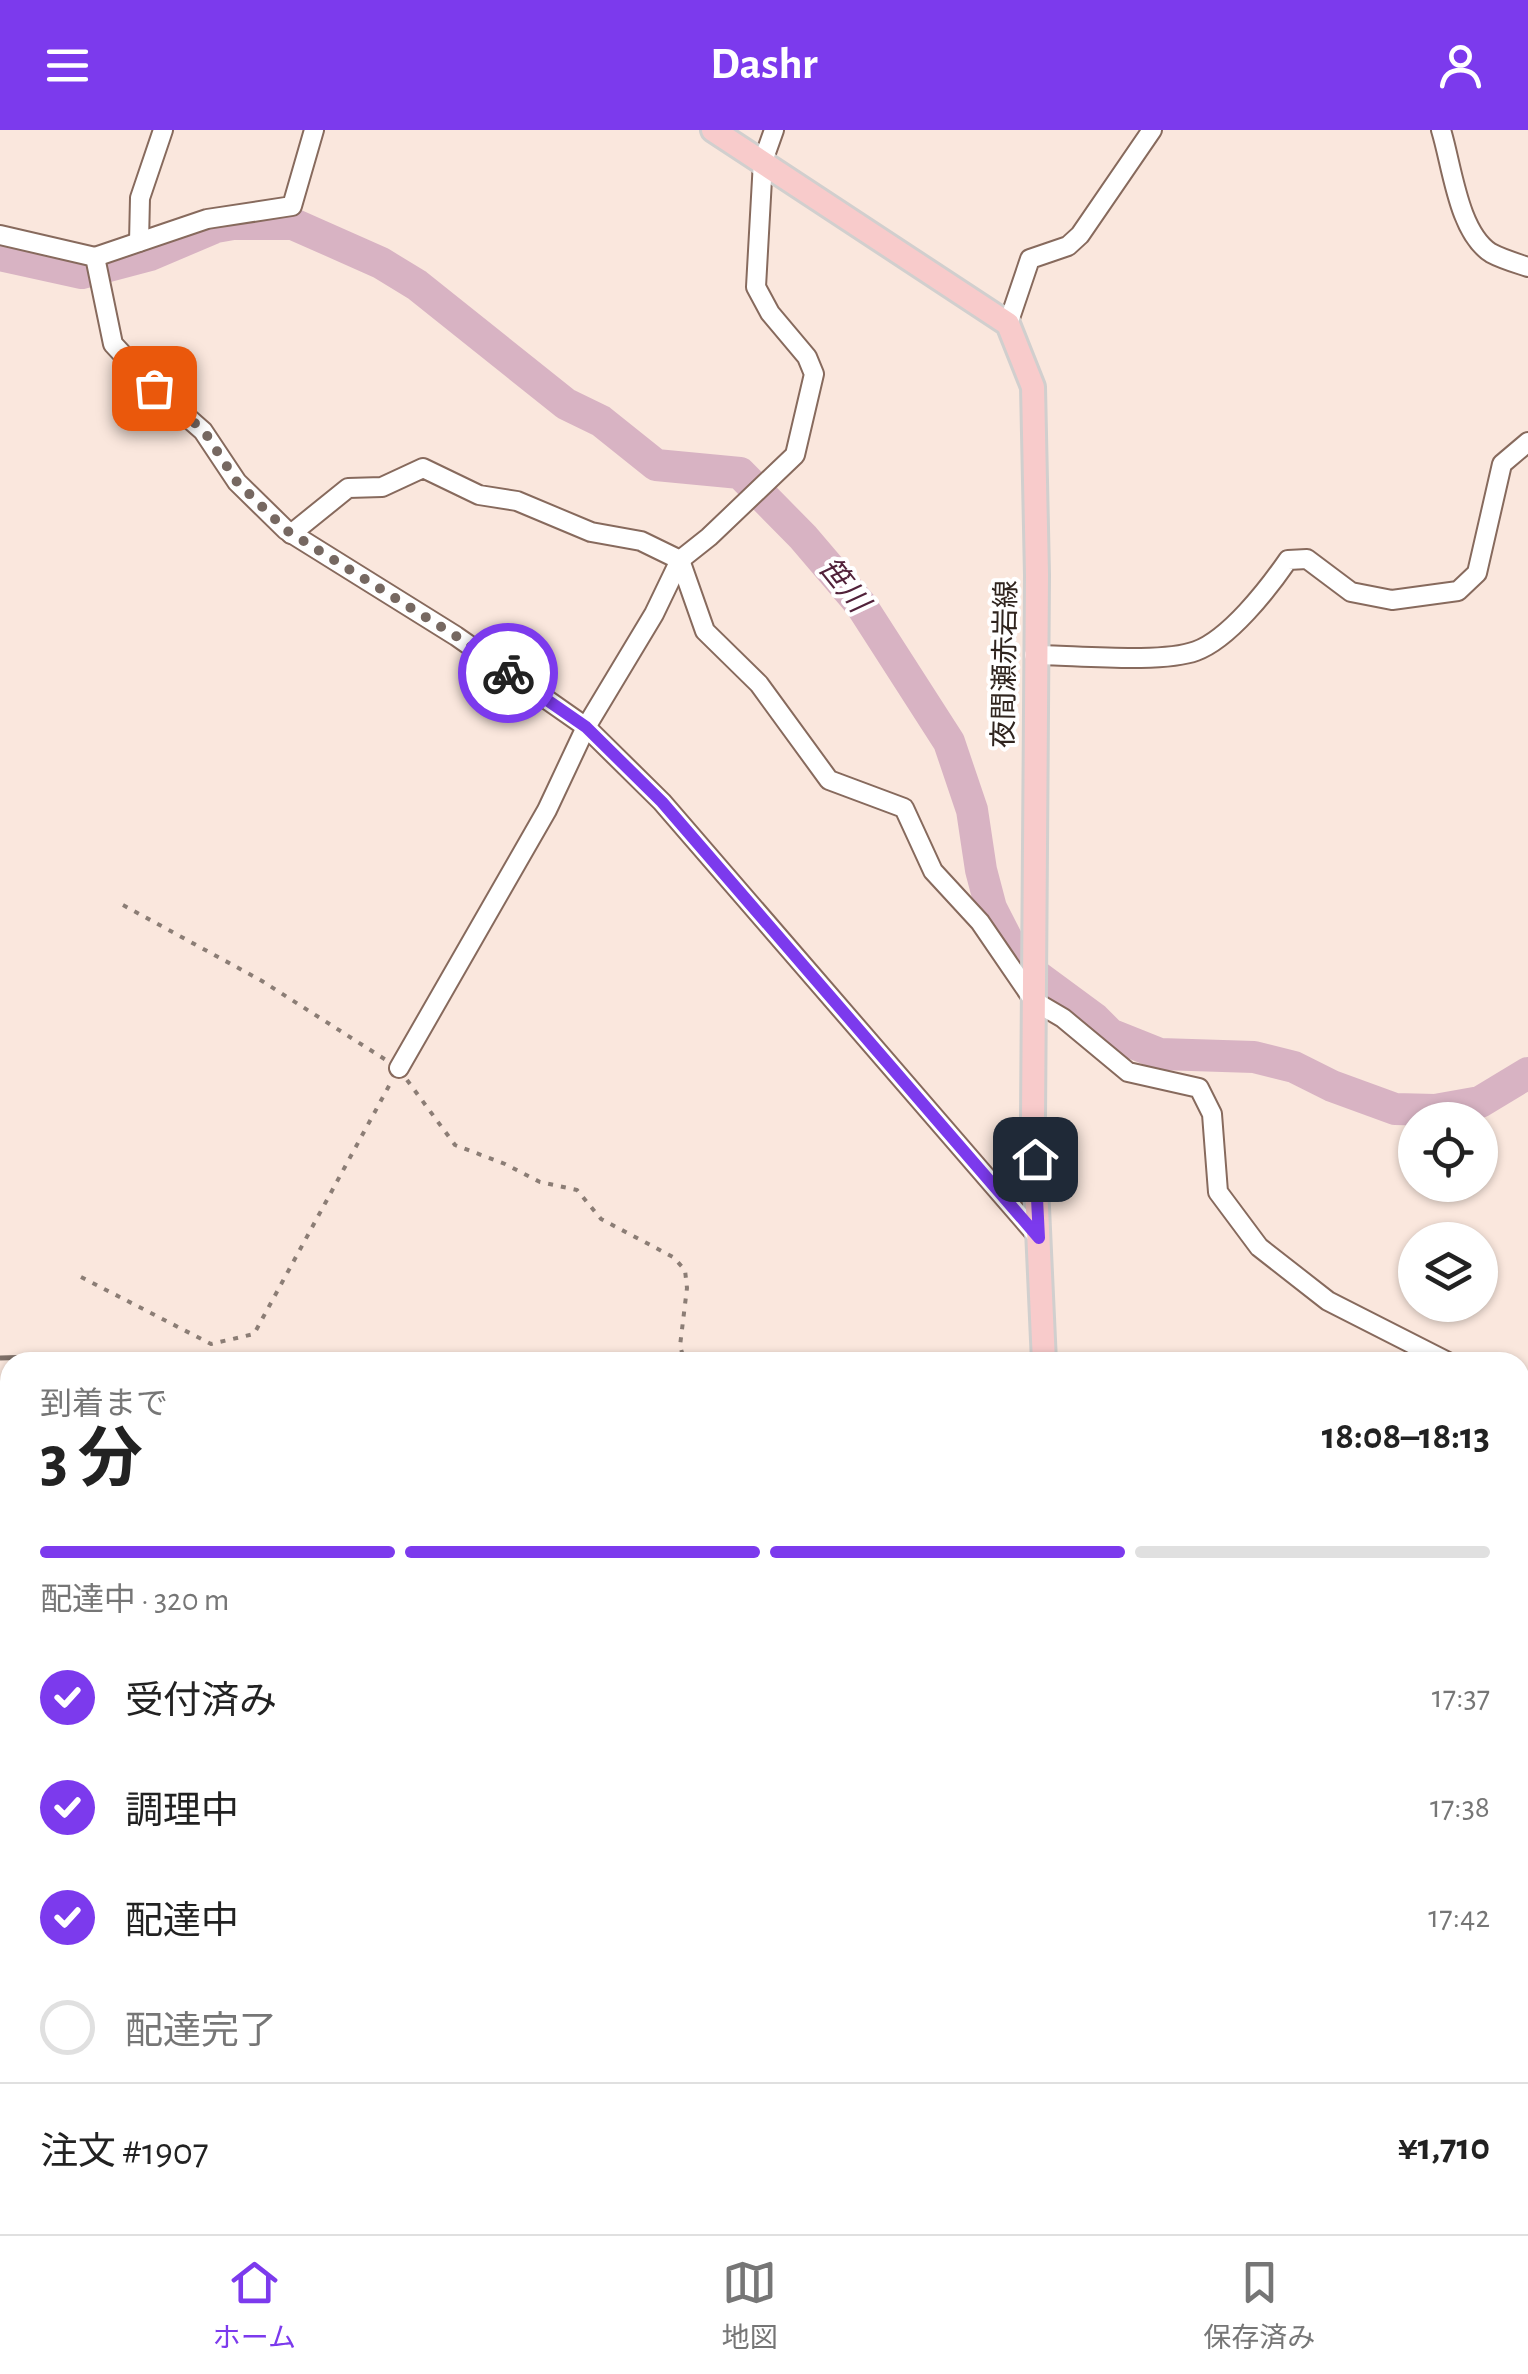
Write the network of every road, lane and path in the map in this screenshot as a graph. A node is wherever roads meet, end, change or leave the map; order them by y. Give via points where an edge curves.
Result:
1 (162, 130) edge
2 (314, 130) edge
3 (714, 130) edge
4 (774, 130) edge
5 (1152, 130) edge
6 (1442, 130) edge
7 (763, 162) junction
8 (0, 236) edge
9 (140, 242) junction
10 (96, 264) junction
11 (1528, 267) edge
12 (1008, 324) junction
13 (1528, 442) edge
14 (291, 534) junction
15 (680, 560) junction
16 (1034, 654) junction
17 (586, 727) junction
18 (123, 905) dead end
19 (1034, 994) junction
20 (399, 1068) junction
21 (1039, 1238) junction
22 (82, 1277) dead end
23 (682, 1352) edge
24 (1044, 1352) edge
25 (1428, 1352) edge

1 - 9 street via 140,198
2 - 9 street via 292,206 207,219
3 - 7 main road
4 - 7 street
5 - 12 street via 1080,235 1030,259
6 - 11 street via 1466,223 1477,241
7 - 12 main road
7 - 15 street via 756,288 814,374 795,455
8 - 10 street
9 - 10 street
10 - 14 street via 113,344 204,431 237,482
12 - 16 main road, 夜間瀬赤岩線 via 1033,387
13 - 16 street via 1502,464 1477,573 1458,591 1392,600 1352,592 1307,559 1288,560 1256,603 1195,651 1168,657
14 - 15 street via 348,488 382,487 423,468 479,495 641,541
14 - 17 street
15 - 17 street
15 - 19 street via 705,631 758,684 829,780 904,808 933,871
16 - 19 main road, 夜間瀬赤岩線
17 - 20 street via 547,810
17 - 21 street via 662,802
18 - 20 path
19 - 21 main road, 夜間瀬赤岩線
19 - 25 street via 1128,1072 1199,1088 1212,1114 1218,1192 1259,1247 1328,1301
20 - 22 path via 254,1334 212,1344
20 - 23 path via 455,1145 540,1182 577,1190 601,1219 673,1257 685,1270 687,1288
21 - 24 main road, 夜間瀬赤岩線

